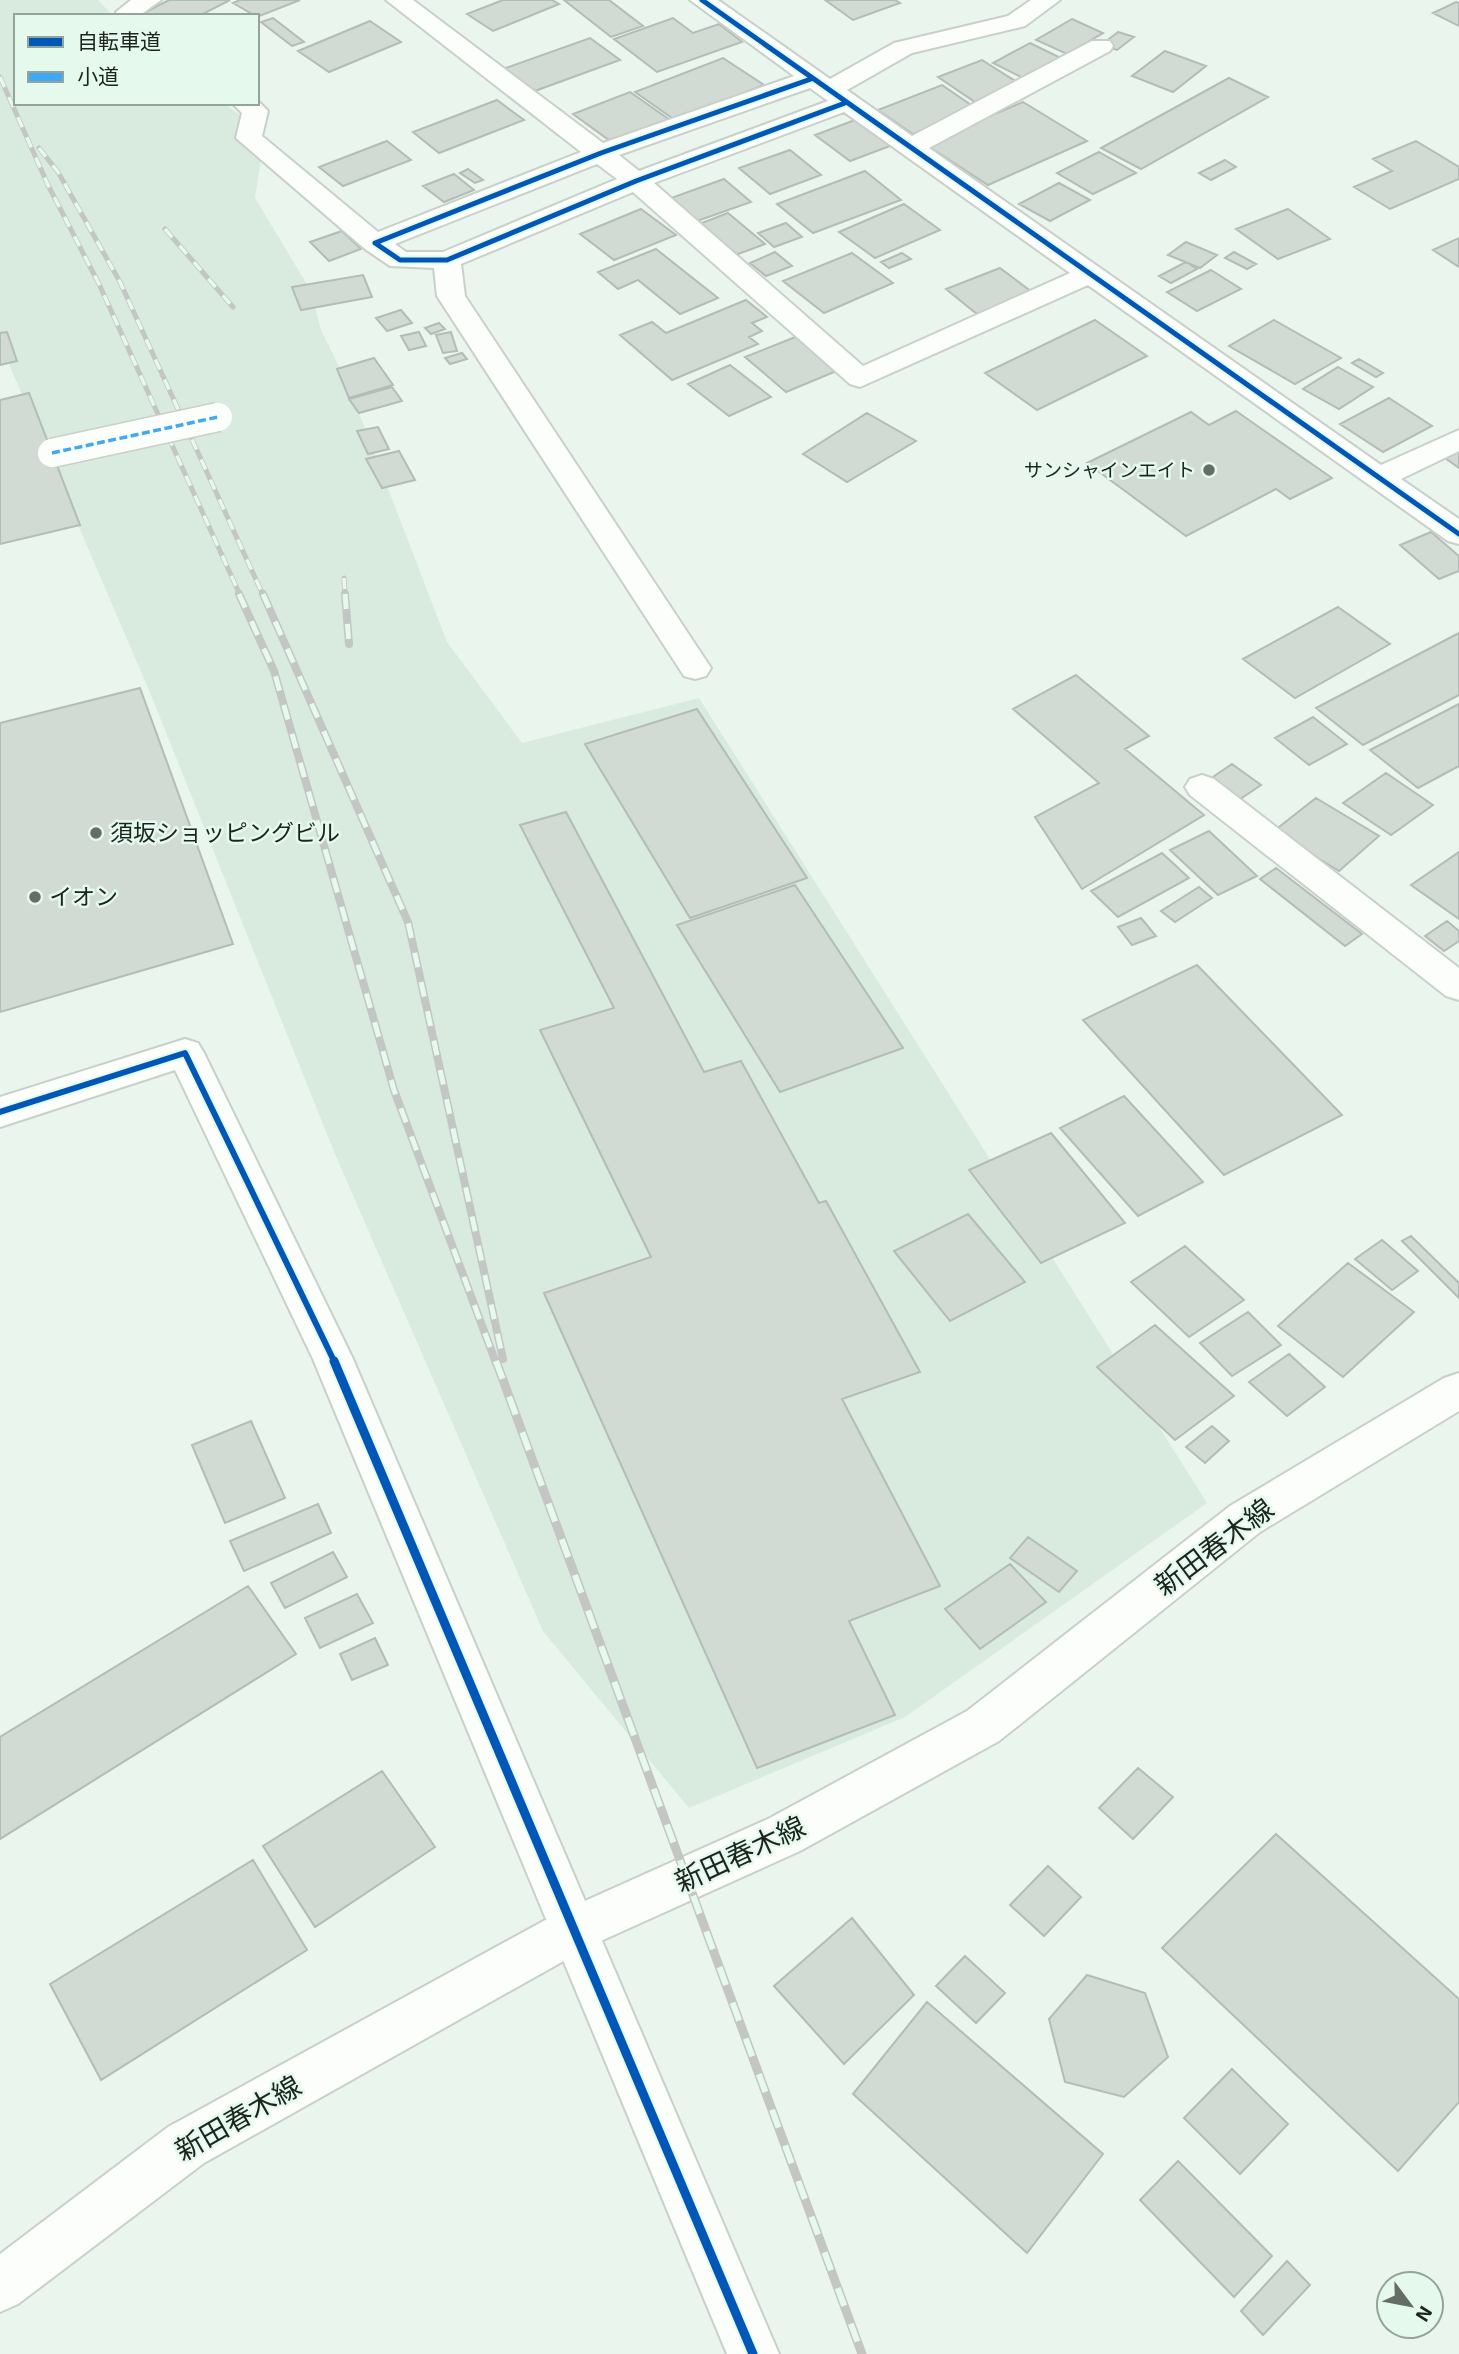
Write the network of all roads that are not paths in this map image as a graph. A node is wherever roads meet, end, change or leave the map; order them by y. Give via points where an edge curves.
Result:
1 (149, 0) edge
2 (398, 0) edge
3 (702, 0) edge
4 (1048, 0) edge
5 (130, 14) edge
6 (1101, 46) dead end
7 (828, 91) junction
8 (248, 105) edge
9 (911, 147) junction
10 (601, 153) junction
11 (636, 181) junction
12 (375, 243) junction
13 (447, 260) junction
14 (1090, 274) junction
15 (218, 417) dead end
16 (1459, 439) edge
17 (52, 453) dead end
18 (1379, 478) junction
19 (1459, 534) edge
20 (695, 668) dead end
21 (1202, 787) dead end
22 (1459, 987) edge
23 (0, 1112) edge
24 (1459, 1390) edge
25 (575, 1929) junction
26 (0, 2286) edge
27 (753, 2354) edge

1 - 5 street
2 - 10 street
3 - 7 street
4 - 7 street via 1016,20 903,48
6 - 9 street
7 - 9 street
7 - 10 street
7 - 11 street
8 - 12 street via 255,111 249,138
9 - 14 street
10 - 11 street
10 - 12 street
11 - 13 street
11 - 14 street via 860,378
12 - 13 street via 400,260
13 - 20 street via 451,296
14 - 18 street
15 - 17 street, bridge
16 - 18 street
18 - 19 street
21 - 22 street
23 - 25 street via 185,1053 333,1359
24 - 25 street, 新田春木線 via 1245,1519 984,1726 784,1835
25 - 26 street, 新田春木線 via 186,2145
25 - 27 street

